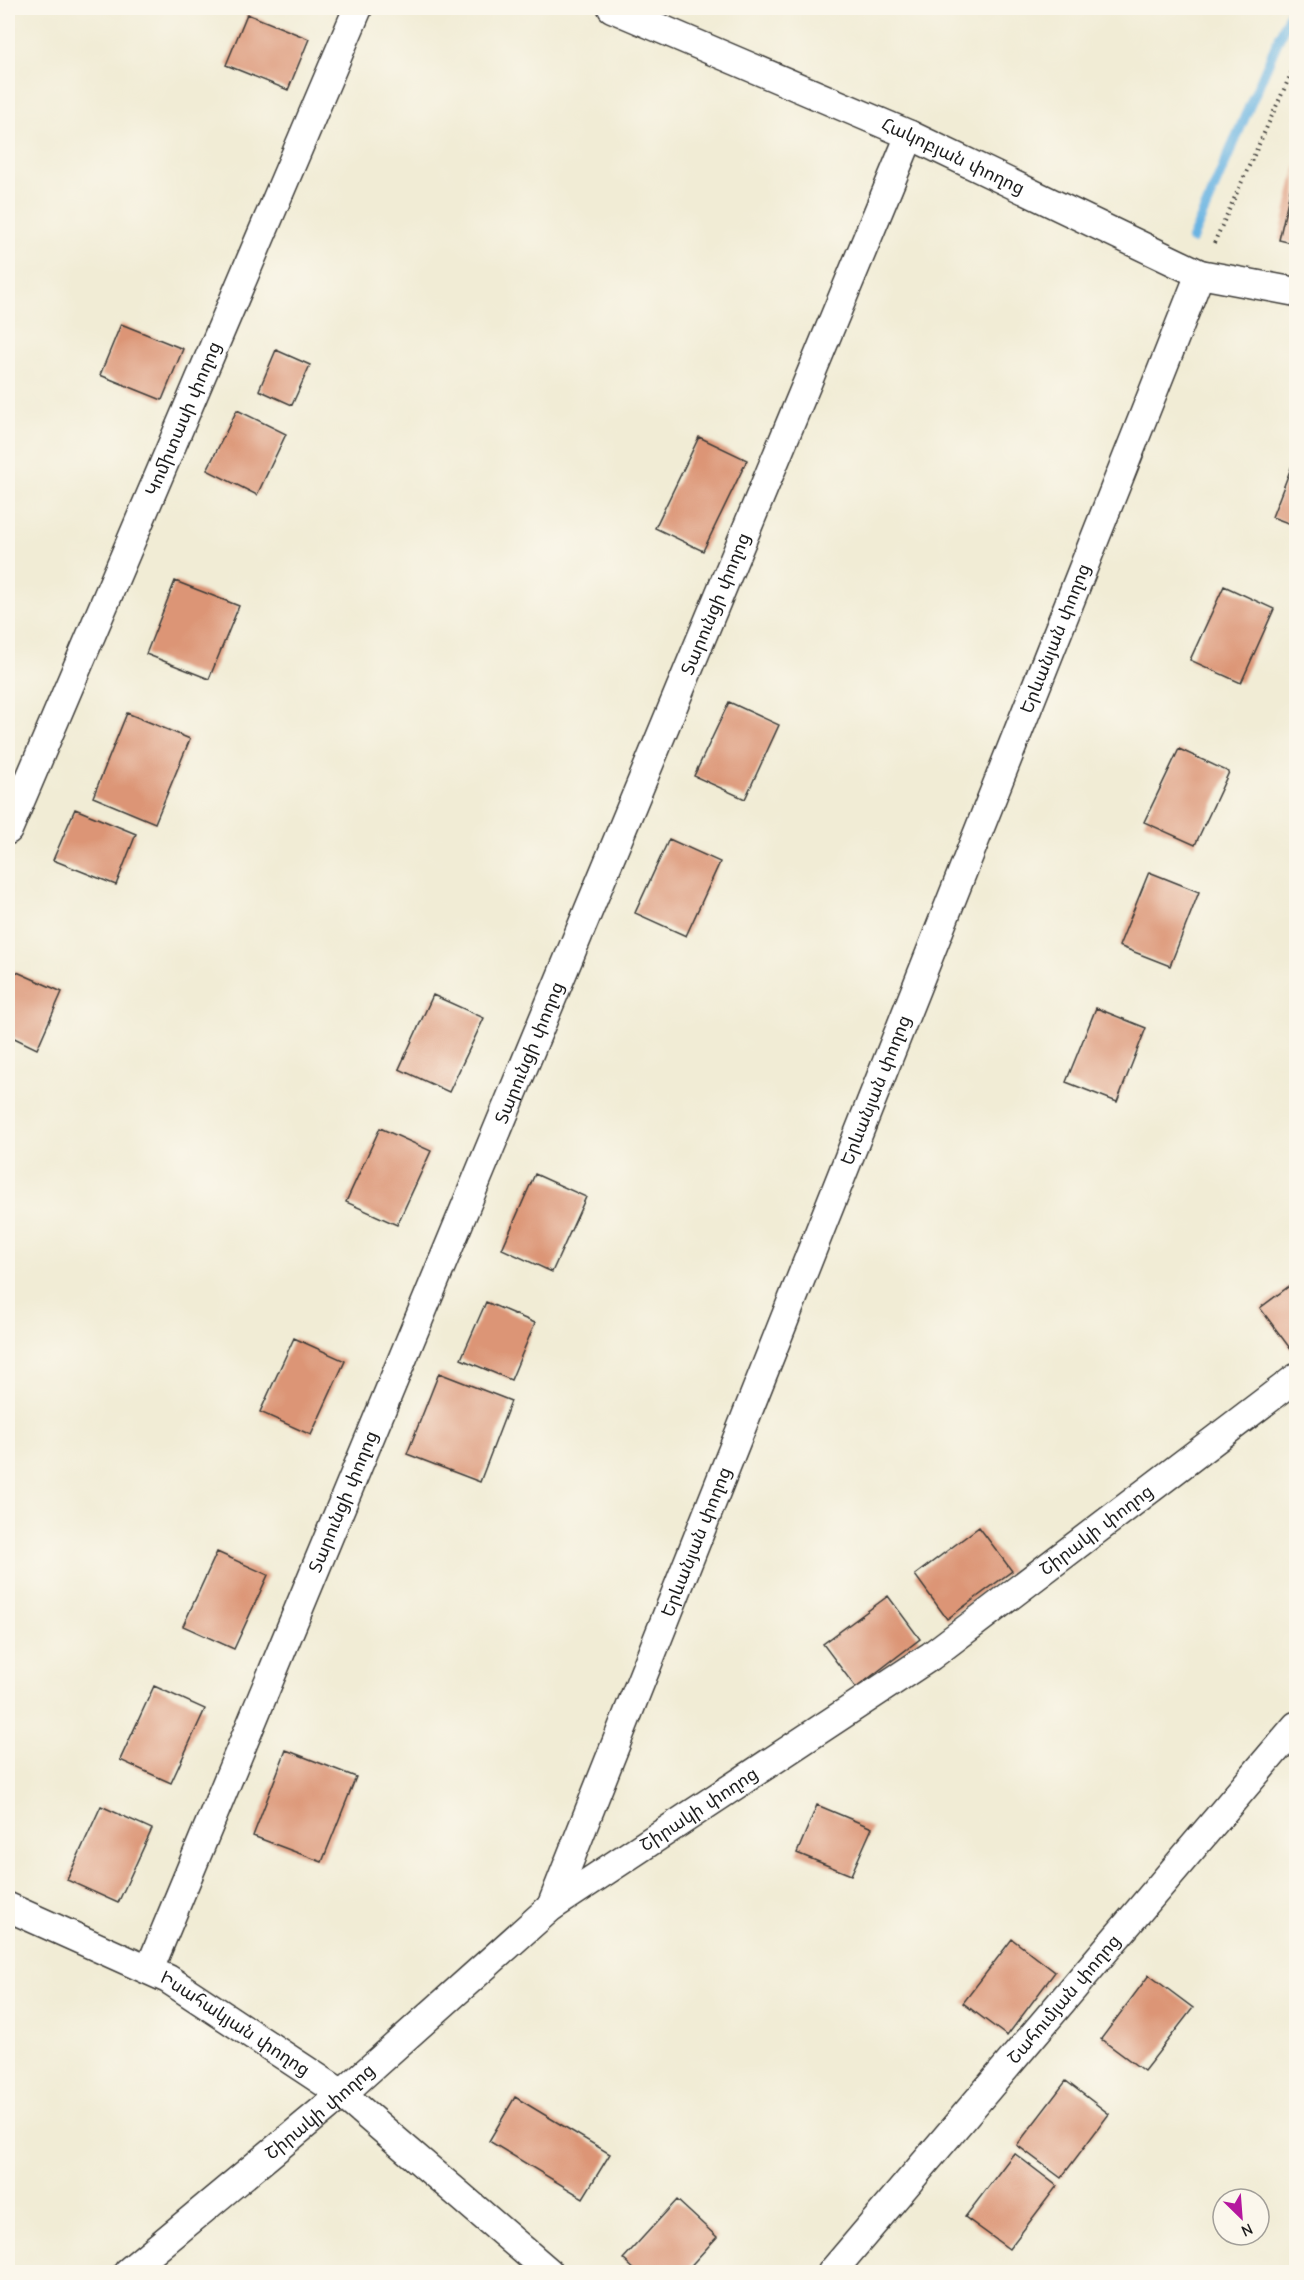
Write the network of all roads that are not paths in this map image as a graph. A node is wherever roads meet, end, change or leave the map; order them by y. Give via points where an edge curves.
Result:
1 (358, 8) edge
2 (612, 8) edge
3 (910, 135) junction
4 (1200, 274) junction
5 (1296, 292) edge
6 (8, 830) edge
7 (1296, 1378) edge
8 (1296, 1726) edge
9 (8, 1907) edge
10 (551, 1907) junction
11 (149, 1970) junction
12 (342, 2094) junction
13 (128, 2272) edge
14 (549, 2272) edge
15 (832, 2272) edge

1 - 6 street, Կոմիտասի փողոց
2 - 3 street, Հակոբյան փողոց
3 - 4 street, Հակոբյան փողոց
3 - 11 street, Տարունցի փողոց
4 - 5 street, Հակոբյան փողոց
4 - 10 street, Երևանյան փողոց
7 - 10 street, Շիրակի փողոց via 931,1656
8 - 15 street, Շահումյան փողոց
9 - 11 street, Իսահակյան փողոց
10 - 12 street, Շիրակի փողոց
11 - 12 street, Իսահակյան փողոց
12 - 13 street, Շիրակի փողոց
12 - 14 street, Իսահակյան փողոց

